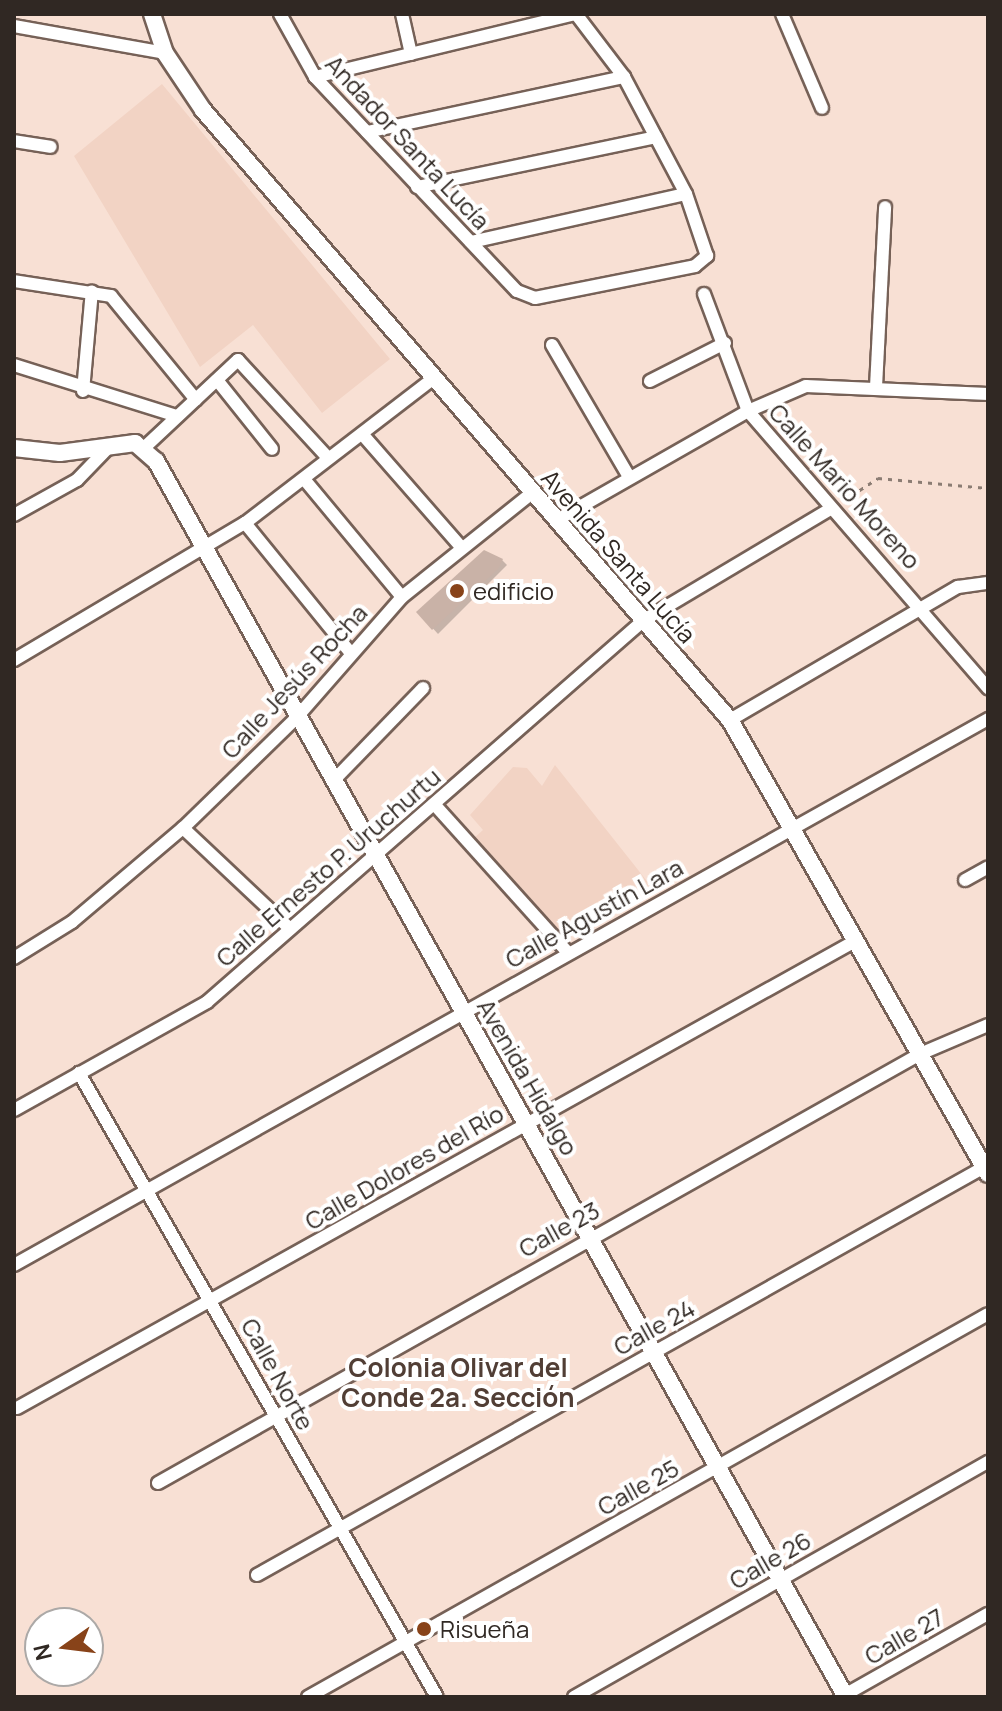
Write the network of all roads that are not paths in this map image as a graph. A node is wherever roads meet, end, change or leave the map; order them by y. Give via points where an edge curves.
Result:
1 (152, 14) edge
2 (280, 14) edge
3 (402, 14) edge
4 (576, 14) edge
5 (782, 14) edge
6 (14, 26) edge
7 (165, 53) junction
8 (411, 54) junction
9 (315, 77) junction
10 (624, 77) junction
11 (822, 108) dead end
12 (367, 132) junction
13 (656, 137) junction
14 (14, 141) edge
15 (51, 147) dead end
16 (417, 187) junction
17 (686, 194) junction
18 (885, 207) dead end
19 (471, 242) junction
20 (14, 281) edge
21 (92, 291) junction
22 (704, 294) dead end
23 (725, 343) junction
24 (552, 345) dead end
25 (14, 365) edge
26 (433, 379) junction
27 (217, 380) junction
28 (650, 381) dead end
29 (876, 387) junction
30 (83, 391) junction
31 (988, 394) edge
32 (196, 400) junction
33 (748, 411) junction
34 (177, 416) junction
35 (363, 435) junction
36 (146, 446) junction
37 (14, 448) edge
38 (272, 449) dead end
39 (106, 450) junction
40 (328, 458) junction
41 (629, 477) junction
42 (304, 479) junction
43 (532, 493) junction
44 (830, 509) junction
45 (14, 515) edge
46 (557, 520) junction
47 (245, 523) junction
48 (461, 547) junction
49 (204, 549) junction
50 (988, 583) edge
51 (402, 597) junction
52 (924, 607) junction
53 (644, 620) junction
54 (349, 651) junction
55 (14, 660) edge
56 (423, 688) dead end
57 (988, 688) edge
58 (297, 717) junction
59 (988, 719) edge
60 (730, 720) junction
61 (334, 780) junction
62 (434, 804) junction
63 (183, 828) junction
64 (794, 828) junction
65 (376, 853) junction
66 (988, 867) edge
67 (965, 880) dead end
68 (290, 929) junction
69 (855, 941) junction
70 (568, 953) junction
71 (14, 958) edge
72 (462, 1010) junction
73 (988, 1025) edge
74 (920, 1054) junction
75 (79, 1073) junction
76 (14, 1110) edge
77 (526, 1123) junction
78 (987, 1169) edge
79 (149, 1189) junction
80 (591, 1237) junction
81 (14, 1265) edge
82 (212, 1301) junction
83 (988, 1314) edge
84 (655, 1351) junction
85 (17, 1408) dead end
86 (276, 1416) junction
87 (988, 1462) edge
88 (718, 1467) junction
89 (158, 1483) dead end
90 (340, 1529) junction
91 (257, 1575) dead end
92 (780, 1579) junction
93 (988, 1614) edge
94 (405, 1643) junction
95 (844, 1696) edge
96 (308, 1697) edge
97 (437, 1697) edge
98 (574, 1697) edge

1 - 7 street, Avenida Santa Lucía
2 - 9 street, Andador Santa Lucía
3 - 8 street
4 - 8 street
4 - 10 street
5 - 11 street
6 - 7 street
7 - 26 street, Avenida Santa Lucía via 203,110
8 - 9 street
9 - 12 street, Andador Santa Lucía
10 - 12 street
10 - 13 street
12 - 16 street, Andador Santa Lucía
13 - 16 street
13 - 17 street
14 - 15 street
16 - 19 street, Andador Santa Lucía
17 - 19 street
17 - 19 street, Andador Santa Lucía via 707,241 707,256 695,266 543,297 517,291
18 - 29 street
20 - 21 street
21 - 30 street
21 - 32 street via 117,300
22 - 23 street, Calle Mario Moreno
23 - 28 street
23 - 33 street, Calle Mario Moreno
24 - 41 street
25 - 30 street
26 - 35 street
26 - 43 street, Avenida Santa Lucía
27 - 32 street
27 - 38 street
27 - 40 street via 235,361 244,363
29 - 31 street
29 - 33 street via 806,386
30 - 34 street
32 - 34 street
33 - 41 street
33 - 44 street, Calle Mario Moreno
34 - 36 street
35 - 40 street
35 - 48 street
36 - 39 street
36 - 49 street, Avenida Hidalgo
37 - 39 street
39 - 45 street via 77,480
40 - 42 street
41 - 46 street
42 - 47 street
42 - 51 street
43 - 46 street, Avenida Santa Lucía
43 - 48 street, Calle Jesús Rocha
44 - 52 street, Calle Mario Moreno
44 - 53 street, Calle Ernesto P. Uruchurtu
46 - 53 street, Avenida Santa Lucía
47 - 49 street
47 - 54 street
48 - 51 street, Calle Jesús Rocha
49 - 55 street
49 - 58 street, Avenida Hidalgo
50 - 52 street via 958,587
51 - 54 street, Calle Jesús Rocha
52 - 57 street, Calle Mario Moreno
52 - 60 street
53 - 60 street, Avenida Santa Lucía
53 - 62 street, Calle Ernesto P. Uruchurtu
54 - 58 street, Calle Jesús Rocha
56 - 61 street
58 - 61 street, Avenida Hidalgo
58 - 63 street, Calle Jesús Rocha
59 - 64 street, Calle Agustín Lara
60 - 64 street, Avenida Santa Lucía
61 - 65 street, Avenida Hidalgo
62 - 65 street, Calle Ernesto P. Uruchurtu
62 - 70 street
63 - 68 street
63 - 71 street, Calle Jesús Rocha via 72,922
64 - 69 street, Avenida Santa Lucía
64 - 70 street, Calle Agustín Lara
65 - 68 street, Calle Ernesto P. Uruchurtu
65 - 72 street, Avenida Hidalgo
66 - 67 street
68 - 75 street, Calle Ernesto P. Uruchurtu via 207,1002
69 - 74 street, Avenida Santa Lucía
69 - 77 street, Calle Dolores del Río
70 - 72 street, Calle Agustín Lara
72 - 77 street, Avenida Hidalgo
72 - 79 street, Calle Agustín Lara
73 - 74 street, Calle 23
74 - 78 street, Avenida Santa Lucía
74 - 80 street, Calle 23
75 - 76 street, Calle Ernesto P. Uruchurtu
75 - 79 street, Calle Norte
77 - 80 street, Avenida Hidalgo
77 - 82 street, Calle Dolores del Río
78 - 84 street, Calle 24
79 - 81 street, Calle Agustín Lara
79 - 82 street, Calle Norte
80 - 84 street, Avenida Hidalgo
80 - 86 street, Calle 23
82 - 85 street, Calle Dolores del Río
82 - 86 street, Calle Norte
83 - 88 street, Calle 25
84 - 88 street, Avenida Hidalgo
84 - 90 street, Calle 24
86 - 89 street, Calle 23
86 - 90 street, Calle Norte
87 - 92 street, Calle 26
88 - 92 street, Avenida Hidalgo
88 - 94 street, Calle 25
90 - 91 street, Calle 24
90 - 94 street, Calle Norte
92 - 95 street, Avenida Hidalgo
92 - 98 street, Calle 26
93 - 95 street, Calle 27
94 - 96 street, Calle 25
94 - 97 street, Calle Norte

